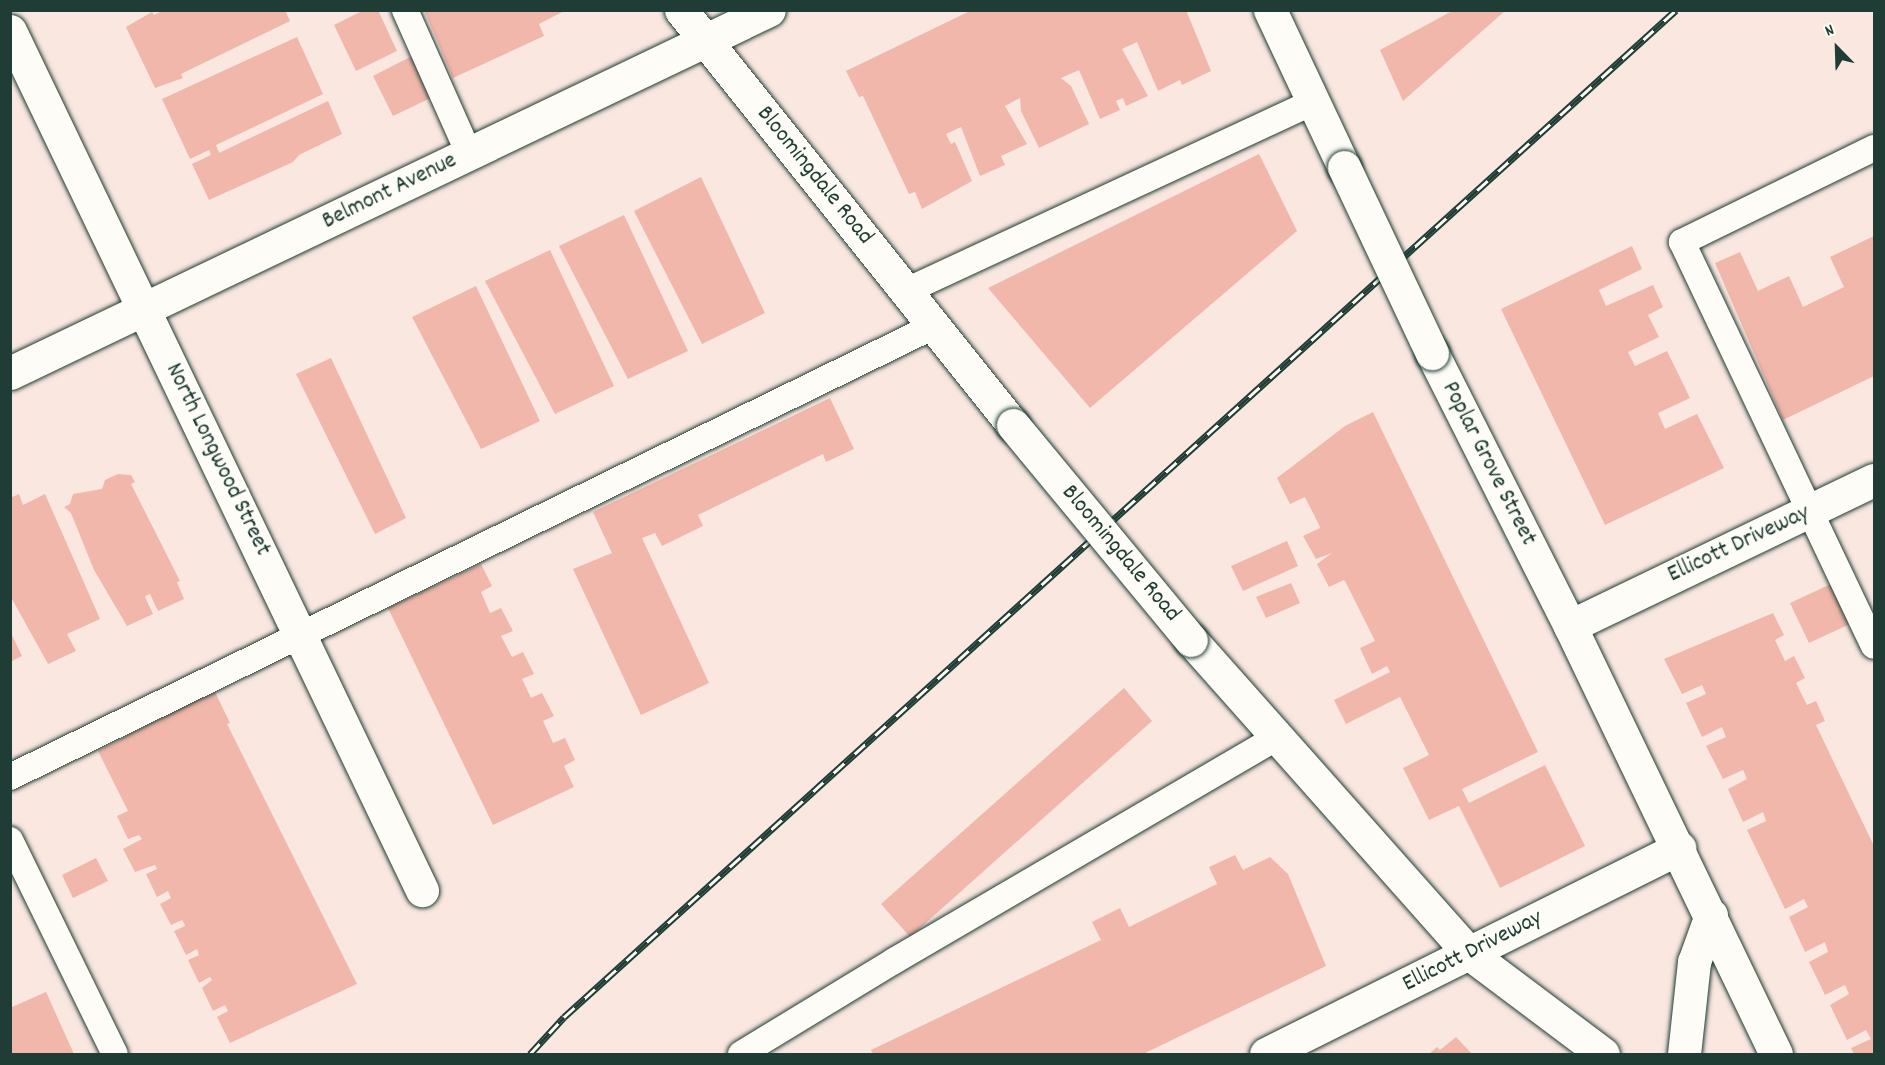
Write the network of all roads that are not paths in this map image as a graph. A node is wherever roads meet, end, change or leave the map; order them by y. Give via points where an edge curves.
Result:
1 (405, 10) edge
2 (681, 10) edge
3 (769, 10) edge
4 (1270, 10) edge
5 (10, 31) edge
6 (705, 41) junction
7 (1313, 102) junction
8 (1875, 148) edge
9 (469, 154) junction
10 (906, 291) junction
11 (145, 309) junction
12 (934, 326) junction
13 (10, 373) edge
14 (1875, 480) edge
15 (1810, 511) junction
16 (1570, 626) junction
17 (301, 635) junction
18 (1875, 646) edge
19 (1278, 737) junction
20 (10, 777) edge
21 (10, 840) edge
22 (1679, 848) junction
23 (422, 890) dead end
24 (1711, 915) junction
25 (1470, 954) junction
26 (115, 1054) edge
27 (741, 1054) edge
28 (1266, 1054) edge
29 (1603, 1054) edge
30 (1684, 1054) edge
31 (1776, 1054) edge

1 - 9 lane
2 - 6 street, Bloomingdale Road
3 - 6 street, Belmont Avenue
4 - 7 street, Poplar Grove Street
5 - 11 street, North Longwood Street
6 - 9 street, Belmont Avenue
6 - 10 street, Bloomingdale Road
7 - 10 lane
7 - 16 street, Poplar Grove Street, bridge via 1432,353
8 - 15 lane via 1682,242
9 - 11 street, Belmont Avenue
10 - 12 street, Bloomingdale Road
11 - 13 street, Belmont Avenue
11 - 17 street, North Longwood Street
12 - 17 lane
12 - 19 street, Bloomingdale Road, bridge via 1191,640
14 - 15 street, Ellicott Driveway
15 - 16 street, Ellicott Driveway
15 - 18 lane
16 - 22 street, Poplar Grove Street
17 - 20 lane
17 - 23 street, North Longwood Street
19 - 25 street, Bloomingdale Road
19 - 27 lane
21 - 26 lane
22 - 24 street, Poplar Grove Street
22 - 25 street, Ellicott Driveway
24 - 30 street via 1694,962
24 - 31 street, Poplar Grove Street
25 - 28 street, Ellicott Driveway
25 - 29 street, Bloomingdale Road

